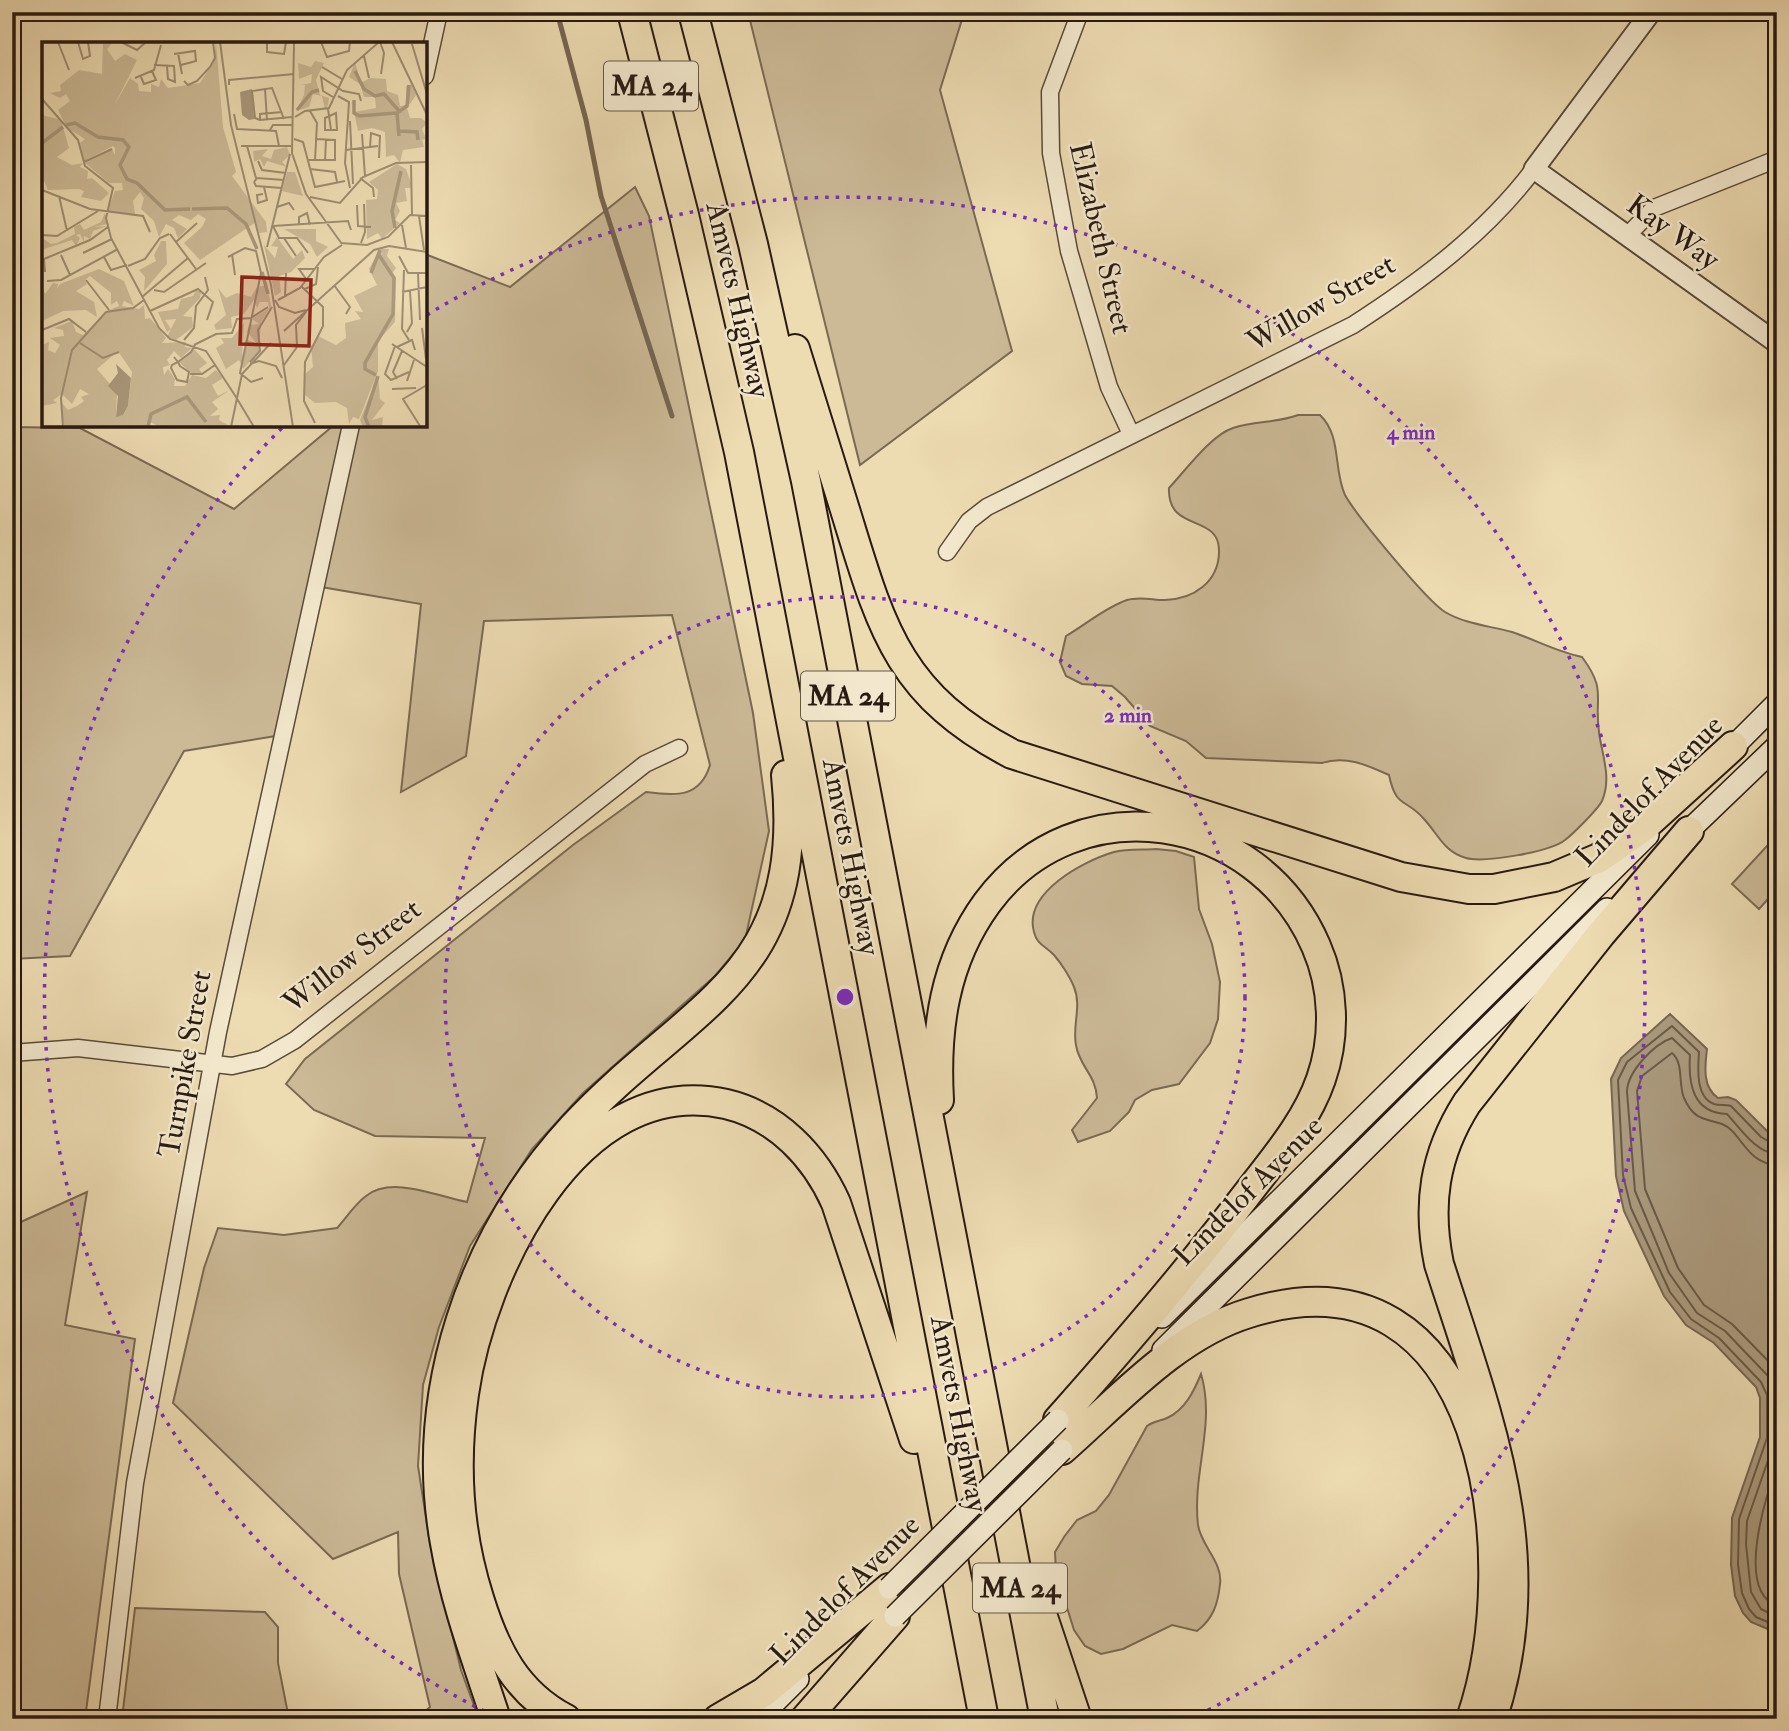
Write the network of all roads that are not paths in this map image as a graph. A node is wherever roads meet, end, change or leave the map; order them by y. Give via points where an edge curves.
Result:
1 (439, 12) edge
2 (632, 12) edge
3 (693, 12) edge
4 (1080, 12) edge
5 (1651, 12) edge
6 (427, 67) edge
7 (720, 112) junction
8 (1777, 159) edge
9 (1535, 169) junction
10 (1627, 236) junction
11 (1777, 344) edge
12 (351, 427) edge
13 (1131, 434) junction
14 (756, 540) junction
15 (947, 552) dead end
16 (1777, 703) edge
17 (1733, 746) junction
18 (1777, 746) edge
19 (679, 748) dead end
20 (1689, 831) junction
21 (12, 1054) edge
22 (213, 1065) junction
23 (961, 1284) junction
24 (1058, 1420) junction
25 (1062, 1450) junction
26 (995, 1457) junction
27 (957, 1580) junction
28 (889, 1588) junction
29 (895, 1616) junction
30 (107, 1719) edge
31 (496, 1719) edge
32 (566, 1719) edge
33 (718, 1719) edge
34 (758, 1719) edge
35 (791, 1719) edge
36 (804, 1719) edge
37 (984, 1719) edge
38 (1045, 1719) edge
39 (1077, 1719) edge
40 (1471, 1719) edge
41 (1492, 1719) edge

1 - 6 street
2 - 14 highway, Amvets Highway / MA 24 via 712,332
3 - 7 highway, Amvets Highway / MA 24
4 - 13 street, Elizabeth Street via 1050,92 1051,153 1069,251 1109,387
5 - 9 street, Willow Street
7 - 17 highway via 883,626 910,674 936,704 978,737 1035,763 1401,877 1468,889 1530,883 1599,858 1645,826
7 - 23 highway, Amvets Highway / MA 24 via 806,481
8 - 10 street via 1654,208
9 - 10 street, Kay Way
9 - 13 street, Willow Street via 1466,242 1362,319 1321,344
10 - 11 street, Kay Way
12 - 22 street, Turnpike Street
13 - 15 street, Willow Street via 987,507 969,521
14 - 27 highway, Amvets Highway / MA 24
14 - 31 highway via 789,814 789,850 778,900 764,934 728,987 575,1125 530,1180 473,1284 450,1360 439,1435 439,1497 451,1574
16 - 17 main road, Lindelof Avenue
17 - 24 main road, Lindelof Avenue via 1619,865
18 - 20 main road, Lindelof Avenue
19 - 22 street, Willow Street via 645,764 295,1040 252,1063
20 - 25 main road, Lindelof Avenue
20 - 41 highway via 1467,1103 1449,1133 1433,1186 1433,1231 1440,1264 1495,1440 1510,1517 1514,1567 1511,1632
21 - 22 street, Willow Street via 78,1048
22 - 30 street, Turnpike Street via 140,1450
23 - 24 highway via 943,1146 939,1031 957,956 988,903 1028,863 1062,844 1105,830 1146,825 1172,828 1224,846 1247,860 1295,906 1319,953 1331,1015 1322,1077 1290,1135 1232,1213
23 - 26 highway, Amvets Highway / MA 24
24 - 28 main road, Lindelof Avenue, bridge
25 - 29 main road, Lindelof Avenue, bridge
25 - 40 highway via 1179,1350 1240,1316 1315,1302 1366,1310 1397,1324 1425,1346 1454,1386 1489,1502 1493,1609
26 - 38 highway, Amvets Highway / MA 24
26 - 39 highway
27 - 32 highway via 847,1233 818,1170 794,1141 745,1110 694,1100 647,1106 597,1134 563,1170 523,1228 488,1301 464,1393 459,1495 471,1570 485,1617 511,1673 540,1703
27 - 37 highway, Amvets Highway / MA 24
28 - 33 highway via 764,1692
28 - 34 main road, Lindelof Avenue
29 - 35 main road, Lindelof Avenue
29 - 36 highway

